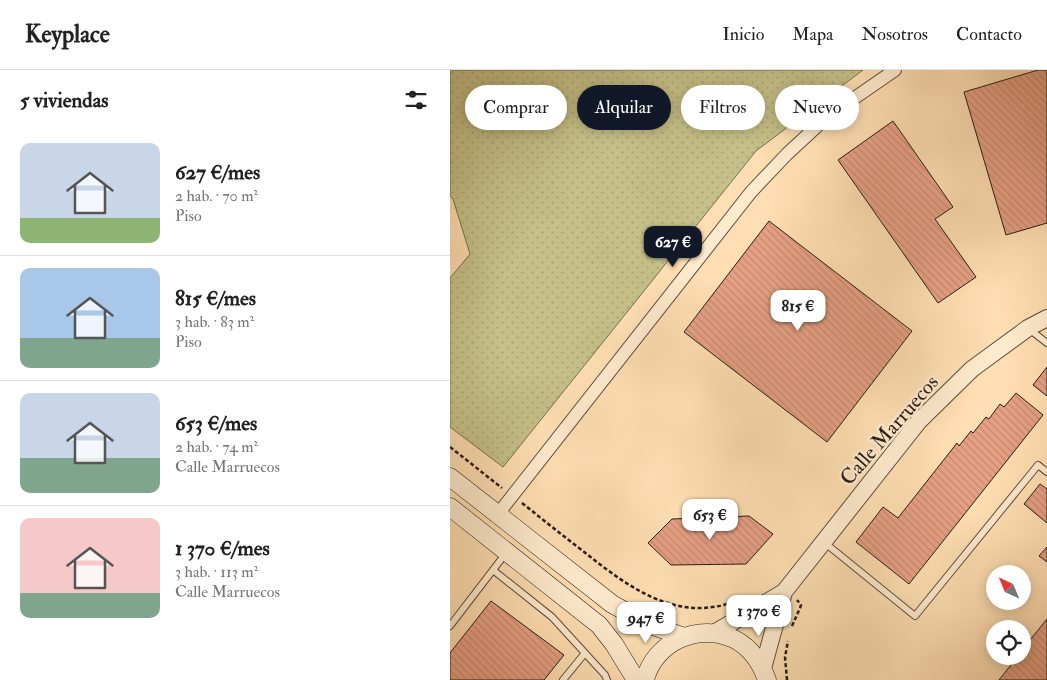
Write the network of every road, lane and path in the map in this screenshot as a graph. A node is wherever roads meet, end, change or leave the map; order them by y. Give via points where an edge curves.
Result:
1 (895, 70) edge
2 (1047, 318) edge
3 (1028, 328) junction
4 (1047, 343) edge
5 (450, 447) edge
6 (1047, 472) edge
7 (450, 477) edge
8 (512, 496) junction
9 (450, 507) edge
10 (498, 514) junction
11 (824, 542) junction
12 (507, 552) junction
13 (493, 570) junction
14 (784, 592) junction
15 (739, 600) dead end
16 (450, 626) edge
17 (792, 627) dead end
18 (714, 633) junction
19 (789, 636) dead end
20 (684, 637) junction
21 (585, 653) junction
22 (765, 674) edge
23 (563, 680) edge
24 (607, 680) edge
25 (636, 680) edge
26 (645, 680) edge
27 (786, 680) edge

1 - 8 street via 827,117 751,192
2 - 3 street, Calle Marruecos
3 - 4 lane
3 - 11 street, Calle Marruecos via 972,370 919,421
5 - 8 path
6 - 11 lane via 1038,465 915,616
7 - 10 main road
8 - 10 street
8 - 15 path via 617,578 643,593 686,606 713,607
9 - 12 main road
10 - 20 main road via 612,604 648,624
11 - 14 street, Calle Marruecos
12 - 13 lane
12 - 25 main road via 598,625
13 - 16 lane
13 - 21 lane via 552,617
14 - 17 path via 801,605
14 - 18 street, Calle Marruecos
14 - 22 street, Calle Marruecos
18 - 20 main road
18 - 22 main road via 734,639 751,651
19 - 27 path via 785,657
20 - 26 main road via 655,657
21 - 23 lane
21 - 24 lane

